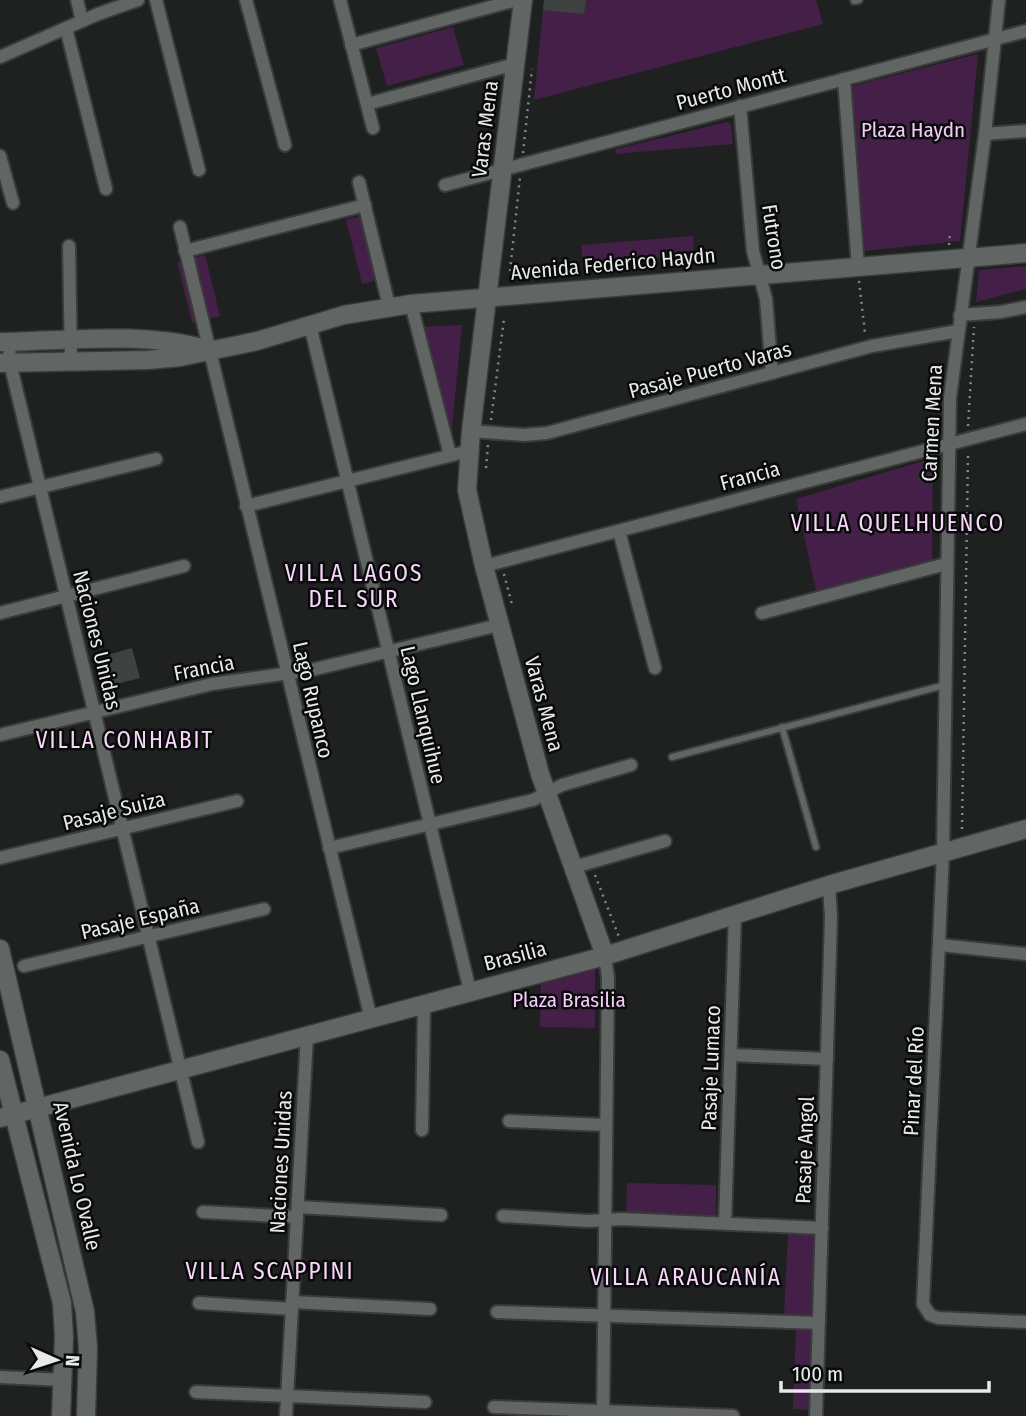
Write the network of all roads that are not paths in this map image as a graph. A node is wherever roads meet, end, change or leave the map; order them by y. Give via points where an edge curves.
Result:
1 (77, 0) edge
2 (138, 0) edge
3 (156, 0) edge
4 (246, 0) edge
5 (340, 0) edge
6 (516, 0) edge
7 (523, 0) edge
8 (999, 0) edge
9 (82, 21) junction
10 (66, 28) junction
11 (1026, 31) edge
12 (995, 38) junction
13 (352, 45) junction
14 (0, 57) edge
15 (524, 67) junction
16 (844, 79) junction
17 (367, 104) junction
18 (740, 106) junction
19 (373, 128) dead end
20 (1026, 131) edge
21 (985, 134) junction
22 (285, 145) dead end
23 (0, 156) edge
24 (200, 170) dead end
25 (503, 171) junction
26 (359, 182) dead end
27 (446, 184) dead end
28 (106, 189) dead end
29 (13, 203) dead end
30 (365, 205) junction
31 (180, 227) dead end
32 (69, 246) dead end
33 (185, 251) junction
34 (1026, 253) edge
35 (967, 258) junction
36 (858, 267) junction
37 (760, 275) junction
38 (488, 297) junction
39 (411, 304) junction
40 (389, 306) junction
41 (1026, 307) edge
42 (960, 315) junction
43 (310, 325) junction
44 (958, 331) junction
45 (71, 341) junction
46 (5, 342) edge
47 (208, 350) junction
48 (71, 362) junction
49 (5, 363) edge
50 (772, 373) junction
51 (1026, 424) edge
52 (480, 432) junction
53 (948, 444) junction
54 (469, 451) junction
55 (450, 455) junction
56 (156, 459) dead end
57 (347, 481) junction
58 (40, 487) junction
59 (0, 497) edge
60 (246, 506) junction
61 (619, 531) junction
62 (492, 564) junction
63 (946, 564) junction
64 (184, 566) dead end
65 (66, 596) junction
66 (0, 613) edge
67 (762, 613) dead end
68 (499, 625) junction
69 (388, 652) junction
70 (655, 668) dead end
71 (286, 675) junction
72 (944, 685) junction
73 (94, 713) junction
74 (782, 727) junction
75 (0, 735) edge
76 (671, 757) dead end
77 (631, 765) dead end
78 (546, 793) junction
79 (237, 801) dead end
80 (430, 825) junction
81 (123, 828) junction
82 (1026, 829) edge
83 (665, 841) dead end
84 (817, 847) dead end
85 (329, 848) junction
86 (943, 852) junction
87 (0, 858) edge
88 (582, 865) junction
89 (829, 885) junction
90 (264, 909) dead end
91 (735, 914) junction
92 (149, 937) junction
93 (940, 945) junction
94 (0, 949) edge
95 (1026, 954) edge
96 (605, 956) junction
97 (24, 966) dead end
98 (470, 992) junction
99 (424, 1004) junction
100 (371, 1019) junction
101 (307, 1035) junction
102 (731, 1055) junction
103 (827, 1059) junction
104 (0, 1060) edge
105 (181, 1068) junction
106 (37, 1107) junction
107 (6, 1116) edge
108 (509, 1121) dead end
109 (606, 1125) junction
110 (422, 1130) dead end
111 (198, 1142) dead end
112 (203, 1212) dead end
113 (297, 1212) junction
114 (442, 1214) dead end
115 (503, 1216) dead end
116 (604, 1220) junction
117 (725, 1223) junction
118 (822, 1228) junction
119 (199, 1303) dead end
120 (292, 1305) junction
121 (430, 1308) dead end
122 (497, 1312) dead end
123 (603, 1316) junction
124 (1026, 1322) edge
125 (819, 1323) junction
126 (0, 1377) edge
127 (63, 1380) junction
128 (196, 1392) dead end
129 (287, 1396) junction
130 (425, 1402) dead end
131 (494, 1407) dead end
132 (603, 1414) edge
133 (61, 1416) edge
134 (86, 1416) edge
135 (286, 1416) edge
136 (733, 1416) edge
137 (816, 1416) edge

1 - 9 street
2 - 9 street
3 - 24 street
4 - 22 street
5 - 13 street
6 - 13 street
7 - 15 street, Varas Mena
8 - 12 street, Carmen Mena
9 - 10 street
10 - 14 street
10 - 28 street
11 - 12 street, Puerto Montt
12 - 16 street, Puerto Montt
12 - 21 street, Carmen Mena
13 - 17 street
15 - 17 street
15 - 25 street, Varas Mena
16 - 18 street, Puerto Montt
16 - 36 street
17 - 19 street
18 - 25 street, Puerto Montt
18 - 37 street, Futrono via 753,251
20 - 21 street
21 - 35 street, Carmen Mena
23 - 29 street
25 - 27 street, Puerto Montt
25 - 38 street, Varas Mena
26 - 30 street
30 - 33 street
30 - 40 street
31 - 33 street, Lago Rupanco
32 - 45 street
33 - 47 street, Lago Rupanco
34 - 35 street, Avenida Federico Haydn
35 - 36 street, Avenida Federico Haydn
35 - 42 street, Carmen Mena
36 - 37 street, Avenida Federico Haydn
37 - 38 street, Avenida Federico Haydn
37 - 50 street, Futrono
38 - 39 street, Avenida Federico Haydn
38 - 52 street, Varas Mena
39 - 40 street, Avenida Federico Haydn
39 - 55 street
40 - 43 street, Avenida Federico Haydn
41 - 42 street
42 - 44 street, Carmen Mena
43 - 47 street, Avenida Federico Haydn
43 - 57 street, Lago Llanquihue
44 - 50 street, Pasaje Puerto Varas via 895,340
44 - 53 street, Carmen Mena
45 - 46 street, Avenida Federico Haydn
45 - 47 street, Avenida Federico Haydn via 163,340
45 - 48 street
46 - 49 street, Naciones Unidas
47 - 48 street, Avenida Federico Haydn via 164,359
47 - 60 street, Lago Rupanco
48 - 49 street, Avenida Federico Haydn
49 - 58 street, Naciones Unidas
50 - 52 street, Pasaje Puerto Varas via 547,433
51 - 53 street, Francia
52 - 54 street, Varas Mena
53 - 61 street, Francia
53 - 63 street, Carmen Mena
54 - 55 street
54 - 62 street, Varas Mena via 468,503
55 - 57 street
56 - 58 street
57 - 60 street
57 - 69 street, Lago Llanquihue
58 - 59 street
58 - 65 street, Naciones Unidas
60 - 71 street, Lago Rupanco
61 - 62 street, Francia
61 - 70 street
62 - 68 street, Varas Mena
63 - 67 street
63 - 72 street, Carmen Mena
64 - 65 street
65 - 66 street
65 - 73 street, Naciones Unidas
68 - 69 street, Francia
68 - 78 street, Varas Mena
69 - 71 street, Francia
69 - 80 street, Lago Llanquihue
71 - 73 street, Francia via 223,682
71 - 85 street, Lago Rupanco
72 - 74 lane
72 - 86 street, Carmen Mena
73 - 75 street, Francia
73 - 81 street, Naciones Unidas
74 - 76 lane
74 - 84 lane
77 - 78 street
78 - 80 street
78 - 88 street, Varas Mena
79 - 81 street, Pasaje Suiza
80 - 85 street
80 - 98 street, Lago Llanquihue
81 - 87 street, Pasaje Suiza
81 - 92 street, Naciones Unidas
82 - 86 street, Brasilia
83 - 88 street
85 - 100 street, Lago Rupanco
86 - 89 street, Brasilia
86 - 93 street, Pinar del Río
88 - 96 street, Varas Mena
89 - 91 street, Brasilia
89 - 103 street, Pasaje Angol
90 - 92 street, Pasaje España
91 - 96 street, Brasilia
91 - 102 street, Pasaje Lumaco
92 - 97 street, Pasaje España
92 - 105 street, Naciones Unidas
93 - 95 street
93 - 124 street, Pinar del Río via 923,1300 926,1312 938,1318
94 - 106 street, Avenida Lo Ovalle
96 - 98 street, Brasilia
96 - 109 street, Varas Mena
98 - 99 street, Brasilia
99 - 100 street, Brasilia
99 - 110 street
100 - 101 street, Brasilia
101 - 105 street, Brasilia
101 - 113 street, Naciones Unidas
102 - 103 street
102 - 117 street, Pasaje Lumaco
103 - 118 street, Pasaje Angol
104 - 107 street
105 - 106 street, Brasilia
105 - 111 street, Naciones Unidas
106 - 107 street, Brasilia
106 - 134 street, Avenida Lo Ovalle via 85,1312
107 - 127 street via 62,1303
108 - 109 street
109 - 116 street, Varas Mena
112 - 113 street
113 - 114 street
113 - 120 street, Naciones Unidas
115 - 116 street
116 - 117 street
116 - 123 street, Varas Mena
117 - 118 street
118 - 125 street, Pasaje Angol
119 - 120 street
120 - 121 street
120 - 129 street, Naciones Unidas
122 - 123 street
123 - 125 street
123 - 132 street, Varas Mena
125 - 137 street, Pasaje Angol
126 - 127 street
127 - 133 street
128 - 129 street
129 - 130 street
129 - 135 street, Naciones Unidas
131 - 132 street
132 - 136 street

